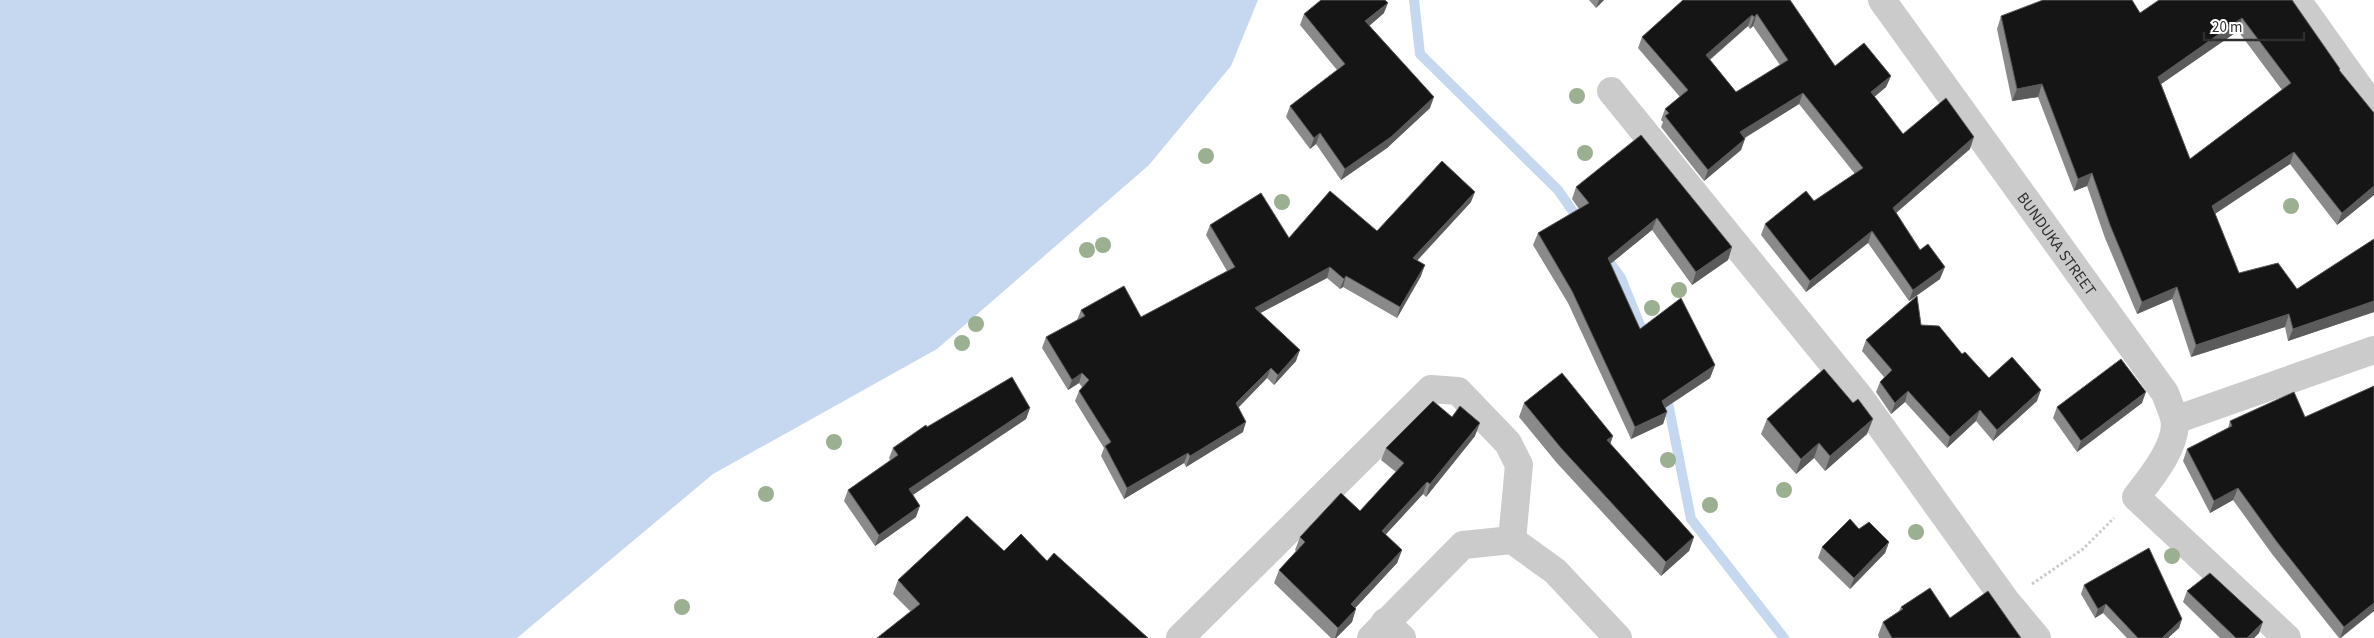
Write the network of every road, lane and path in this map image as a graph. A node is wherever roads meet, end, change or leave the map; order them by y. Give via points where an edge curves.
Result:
1 (1882, 0) edge
2 (2297, 0) edge
3 (1611, 91) dead end
4 (2374, 108) edge
5 (2374, 350) edge
6 (2175, 420) junction
7 (2136, 497) junction
8 (1512, 540) junction
9 (2006, 601) junction
10 (1386, 633) edge
11 (1180, 638) edge
12 (1618, 638) edge
13 (2036, 638) edge
14 (2287, 638) edge

1 - 6 street, BUNDUKA STREET via 2165,393
2 - 4 street
3 - 9 street via 1859,396
5 - 6 street
6 - 7 street via 2163,461
7 - 9 path via 2083,549
7 - 14 street
8 - 10 street via 1463,546
8 - 11 street via 1519,465 1508,443 1458,391 1432,389
8 - 12 street via 1555,571
9 - 13 street

